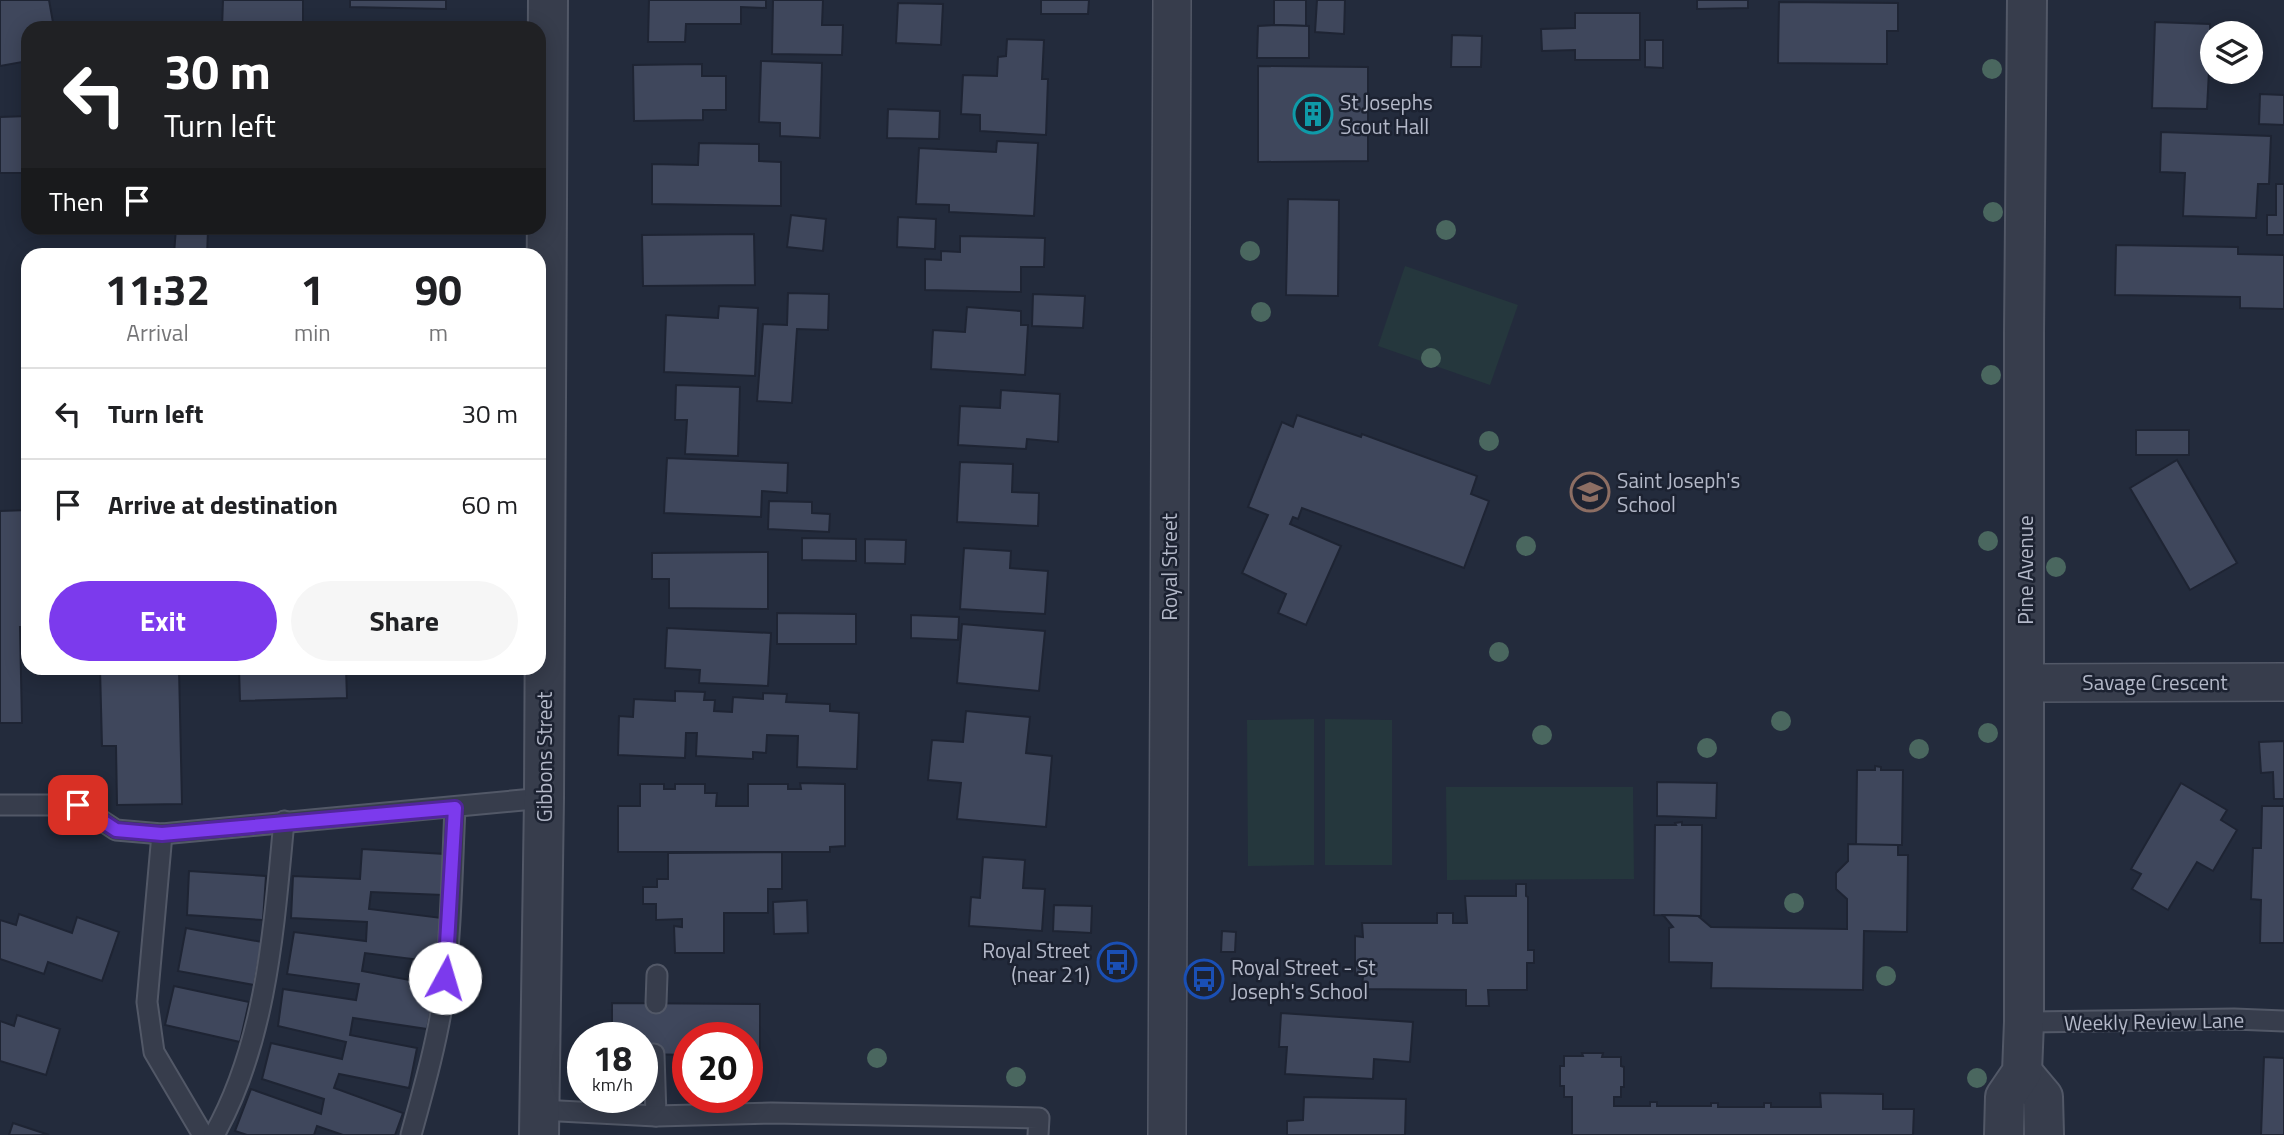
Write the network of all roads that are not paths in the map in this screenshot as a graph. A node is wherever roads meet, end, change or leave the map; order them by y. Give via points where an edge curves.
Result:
1 (548, 0) edge
2 (1172, 0) edge
3 (2027, 0) edge
4 (546, 399) edge
5 (545, 675) edge
6 (2025, 682) junction
7 (2284, 682) edge
8 (544, 798) junction
9 (0, 805) edge
10 (455, 808) junction
11 (284, 821) junction
12 (162, 834) junction
13 (657, 975) dead end
14 (656, 1003) dead end
15 (2284, 1021) edge
16 (2024, 1022) junction
17 (2022, 1072) junction
18 (656, 1113) edge
19 (656, 1116) junction
20 (540, 1123) edge
21 (203, 1135) edge
22 (214, 1135) edge
23 (411, 1135) edge
24 (1038, 1135) edge
25 (1167, 1135) edge
26 (2004, 1135) edge
27 (2044, 1135) edge

1 - 4 street, Gibbons Street
2 - 25 street, Royal Street
3 - 6 street, Pine Avenue
5 - 8 street, Gibbons Street
6 - 7 street, Savage Crescent
6 - 16 street, Pine Avenue
8 - 10 lane
8 - 20 street, Gibbons Street
9 - 12 lane via 78,805 116,830
10 - 11 lane
10 - 23 lane via 442,1003
11 - 12 lane
11 - 22 lane via 268,969 256,1024 231,1105
12 - 21 lane via 147,1002 154,1052
13 - 14 lane
15 - 16 lane, Weekly Review Lane
16 - 17 street, Pine Avenue
17 - 26 street, Pine Avenue via 2005,1097
17 - 27 street via 2043,1097
18 - 19 lane
19 - 20 lane
19 - 24 lane via 771,1113 1039,1118

